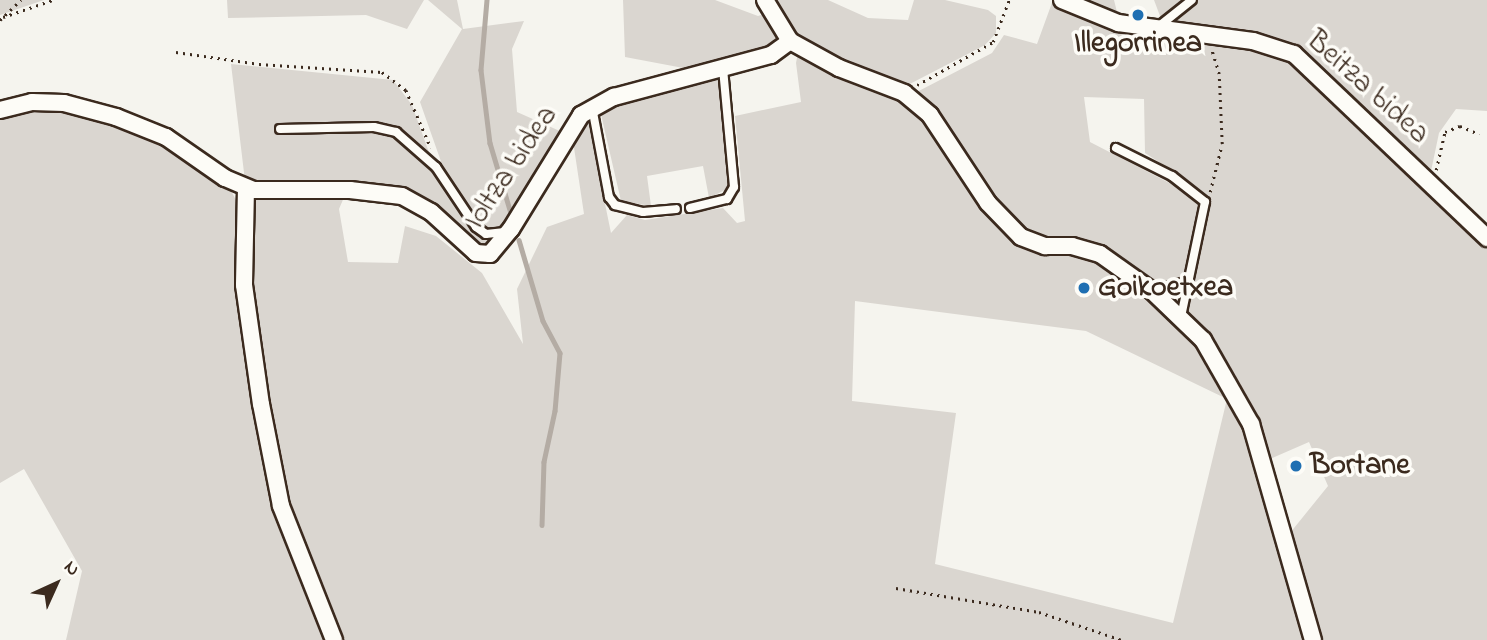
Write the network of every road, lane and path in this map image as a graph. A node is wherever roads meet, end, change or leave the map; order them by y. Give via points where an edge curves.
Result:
1 (21, 0) edge
2 (53, 0) edge
3 (765, 0) edge
4 (1009, 0) edge
5 (1062, 0) edge
6 (1192, 0) edge
7 (1, 18) edge
8 (1157, 28) junction
9 (1201, 34) junction
10 (790, 41) junction
11 (176, 52) dead end
12 (723, 68) junction
13 (904, 93) junction
14 (592, 107) junction
15 (0, 110) edge
16 (281, 129) dead end
17 (1479, 134) dead end
18 (1116, 148) dead end
19 (436, 167) junction
20 (1432, 184) junction
21 (246, 188) junction
22 (1205, 202) junction
23 (690, 208) dead end
24 (676, 209) dead end
25 (511, 229) junction
26 (1487, 238) edge
27 (1186, 282) junction
28 (1152, 291) junction
29 (1181, 317) junction
30 (896, 588) dead end
31 (334, 640) edge
32 (1122, 640) edge
33 (1313, 640) edge

1 - 7 path
2 - 7 path
3 - 10 street
4 - 13 path via 1000,28 985,50
5 - 8 street, Beitza bidea via 1118,23
6 - 8 lane
8 - 9 street, Beitza bidea
9 - 20 street, Beitza bidea via 1254,41 1294,54
9 - 22 path via 1216,59 1222,128 1221,159
10 - 12 street, Ioltza bidea via 771,55
10 - 13 street via 830,64
11 - 19 path via 259,64 382,72 396,78 412,99
12 - 14 street, Ioltza bidea via 637,89
12 - 23 lane via 734,187 727,199
13 - 28 street via 930,115 988,203 1021,237 1045,246 1072,246 1100,254
14 - 24 lane via 609,197 615,205 643,212
14 - 25 street, Ioltza bidea via 566,135
15 - 21 street, Ioltza bidea via 32,102 64,103 116,117 166,137
16 - 19 lane via 374,127 396,132
17 - 20 path via 1460,126 1445,132
18 - 22 lane via 1172,176
19 - 25 lane via 476,227 498,235
20 - 26 street, Beitza bidea
21 - 25 street, Ioltza bidea via 402,197 431,212 476,253 490,254
21 - 31 street via 244,285 261,404 281,506
22 - 27 lane
27 - 28 lane
27 - 29 lane
28 - 29 street
29 - 33 street via 1219,363 1251,424
30 - 32 path via 1039,612

